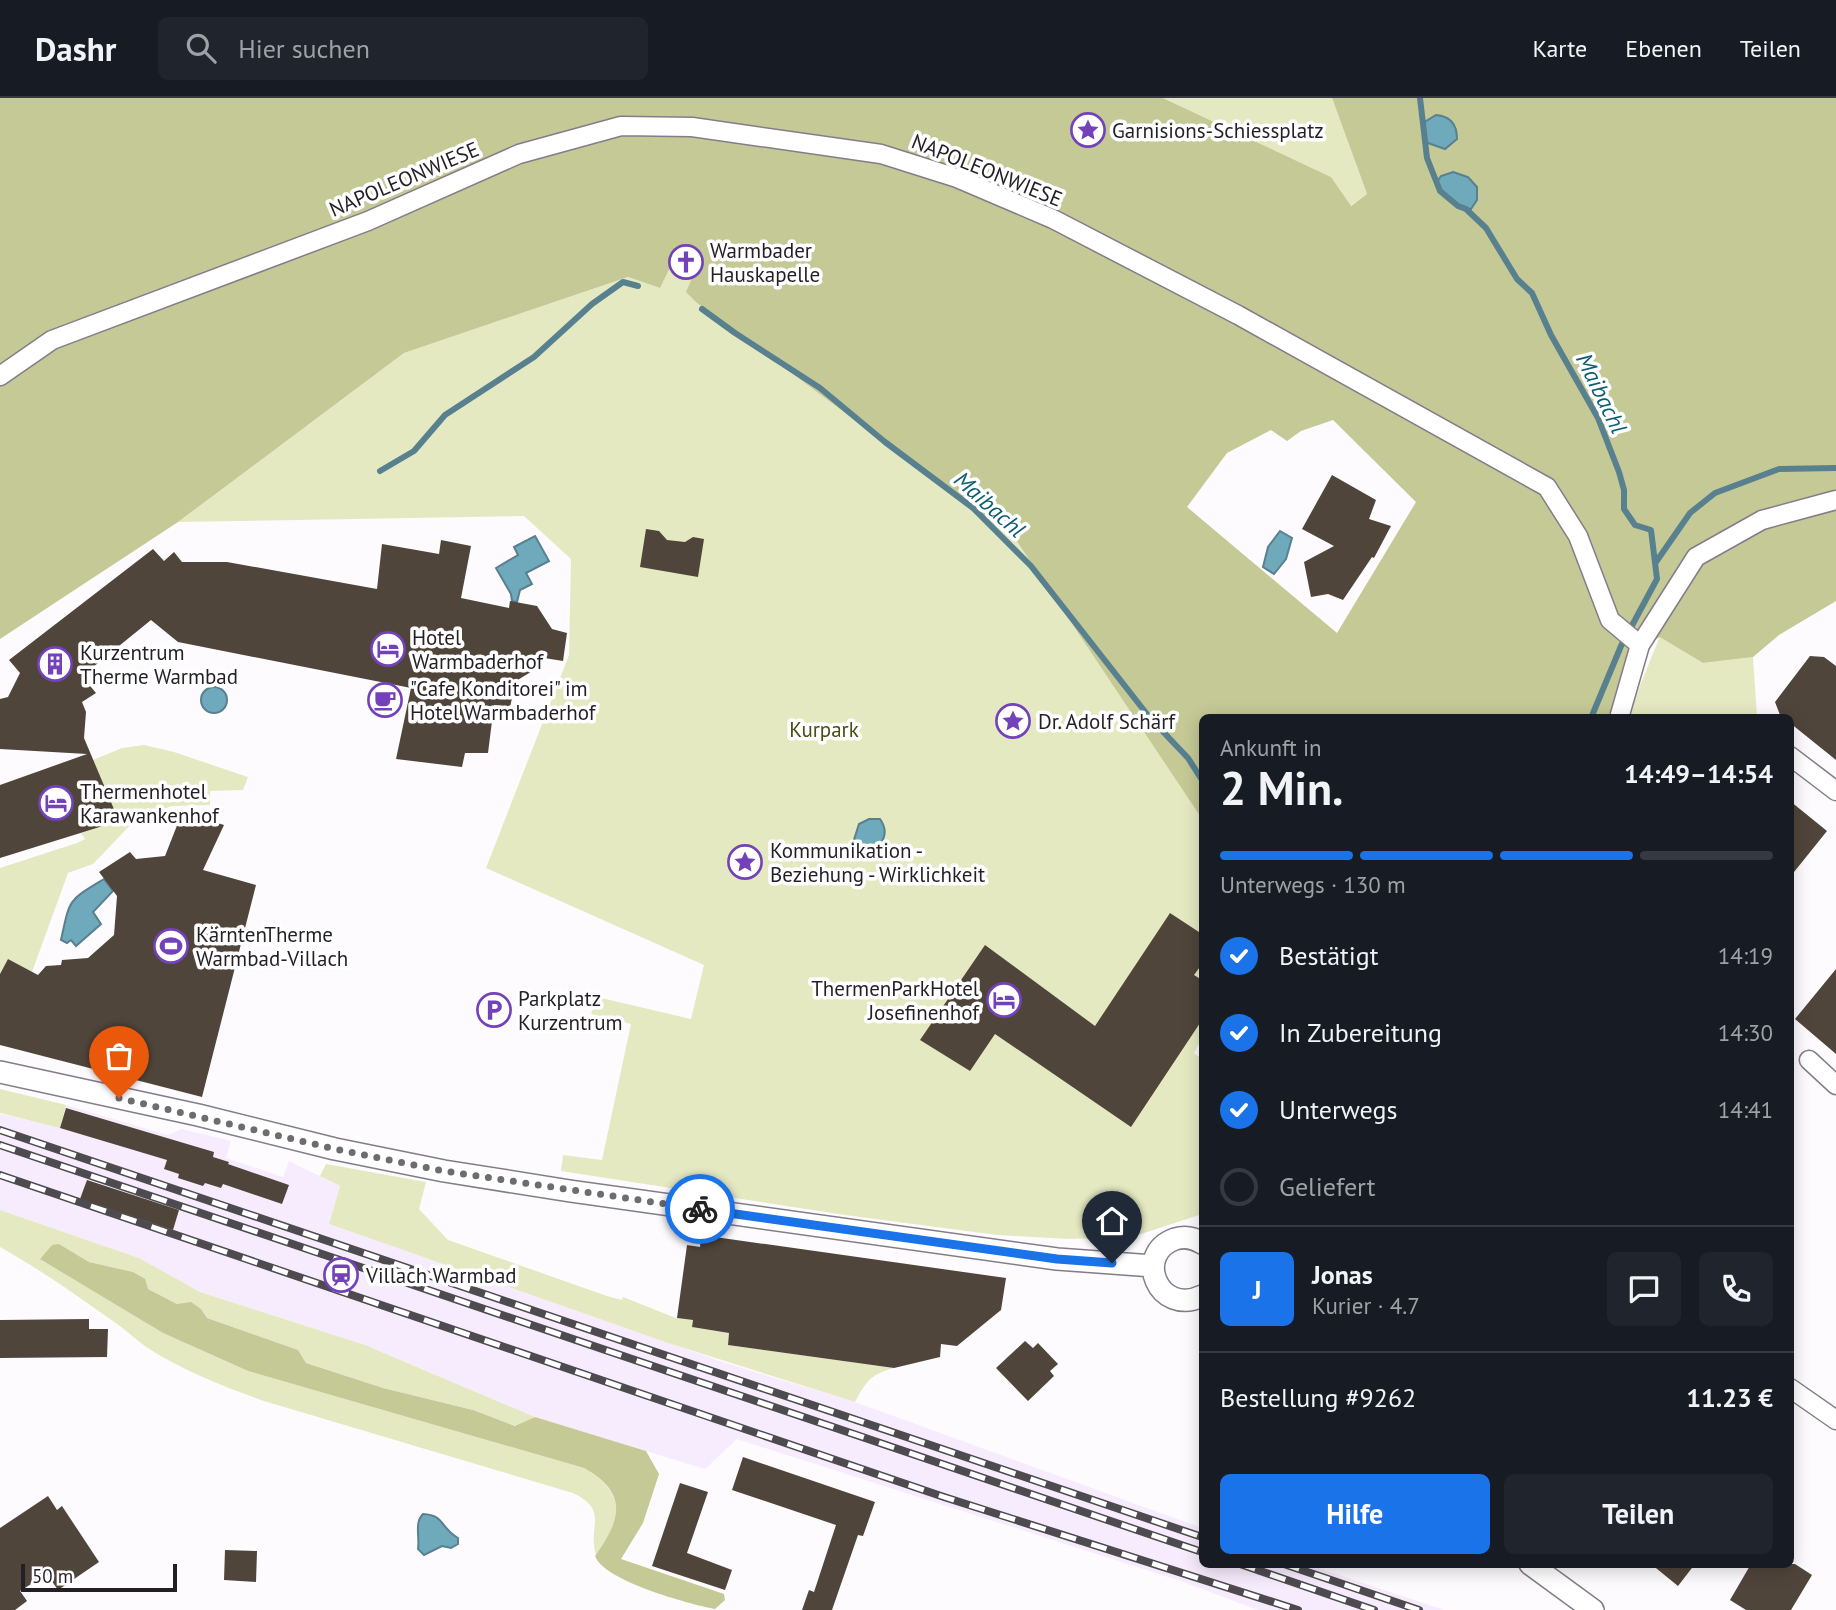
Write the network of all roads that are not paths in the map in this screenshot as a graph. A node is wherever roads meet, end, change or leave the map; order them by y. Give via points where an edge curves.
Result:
1 (0, 376) edge
2 (1836, 500) edge
3 (1637, 643) junction
4 (1620, 714) edge
5 (1794, 759) edge
6 (1836, 791) edge
7 (1809, 1060) dead end
8 (0, 1072) edge
9 (1836, 1085) edge
10 (1199, 1242) edge
11 (1153, 1266) junction
12 (1199, 1297) edge
13 (1794, 1391) edge
14 (1836, 1420) edge
15 (1535, 1568) edge
16 (1593, 1610) edge

1 - 3 street, NAPOLEONWIESE via 52,340 368,221 519,154 621,125 692,127 881,154 957,178 1053,219 1238,315 1547,487 1578,536 1610,620
2 - 3 street via 1762,520 1696,557
3 - 4 street
5 - 6 street
7 - 9 street
8 - 11 street via 457,1173 1057,1259
10 - 11 street via 1172,1240 1159,1251
11 - 12 street via 1158,1285 1172,1299
13 - 14 street
15 - 16 street

